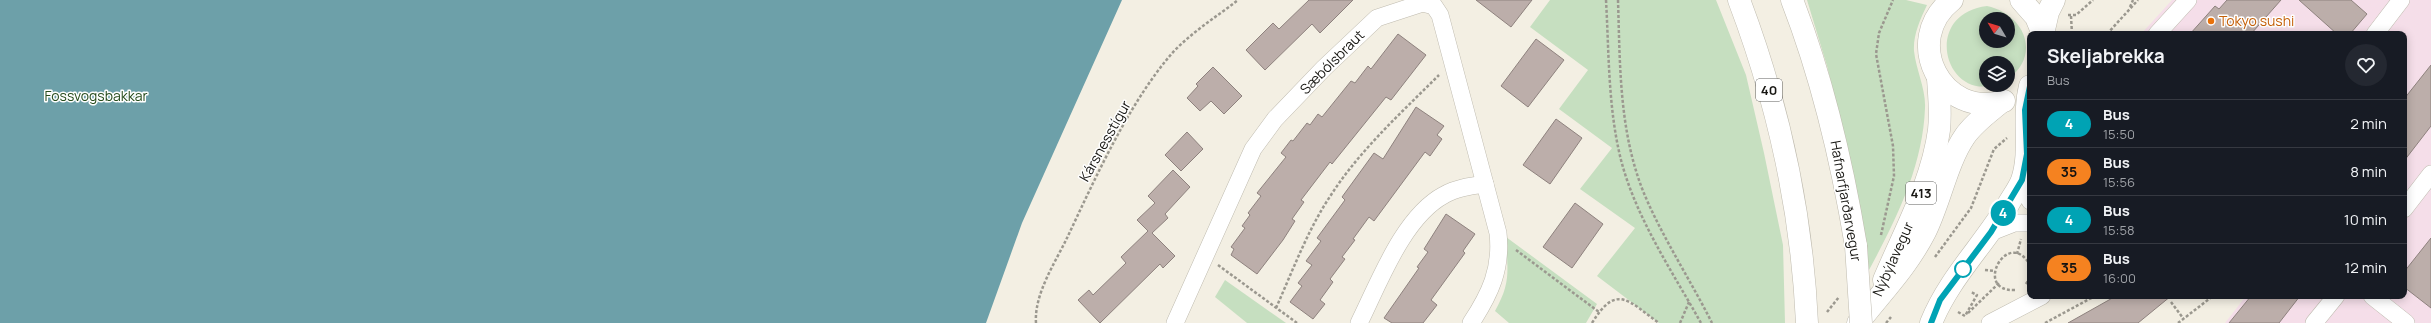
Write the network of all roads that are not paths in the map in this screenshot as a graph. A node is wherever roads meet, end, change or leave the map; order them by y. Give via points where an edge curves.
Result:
1 (1739, 0) edge
2 (1792, 0) edge
3 (1952, 0) edge
4 (2021, 0) edge
5 (2188, 0) edge
6 (2402, 0) edge
7 (2059, 6) edge
8 (2042, 31) edge
9 (2044, 31) edge
10 (2160, 31) edge
11 (2377, 31) edge
12 (1938, 78) junction
13 (2027, 88) edge
14 (2027, 100) edge
15 (2000, 102) junction
16 (2027, 154) edge
17 (2027, 154) edge
18 (2431, 174) edge
19 (2022, 180) junction
20 (1485, 184) junction
21 (2027, 193) edge
22 (2407, 205) edge
23 (2027, 222) edge
24 (1991, 232) junction
25 (2037, 299) edge
26 (2334, 299) edge
27 (2376, 299) edge
28 (1874, 302) junction
29 (1812, 316) edge
30 (1998, 321) edge
31 (1175, 323) edge
32 (1359, 323) edge
33 (1471, 323) edge
34 (1858, 323) edge
35 (1861, 323) edge
36 (1931, 323) edge
37 (2314, 323) edge
38 (2406, 323) edge

1 - 29 main road, 40 via 1768,87 1791,181
2 - 35 main road, Hafnarfjarðarvegur, bridge via 1821,80 1840,158 1856,246
3 - 12 main road, 413 via 1939,14 1930,34 1930,57
4 - 8 main road via 2036,17
5 - 10 street
6 - 11 street
7 - 9 main road via 2048,12
12 - 15 main road, 413 via 1960,98 1980,104
12 - 28 main road, Nýbýlavegur / 413 via 1940,113 1935,151 1924,187
13 - 15 main road, 413 via 2020,94
14 - 17 main road
15 - 28 main road, Nýbýlavegur / 413 via 1964,137 1925,232 1904,268
16 - 19 main road
18 - 22 street
19 - 21 street
19 - 24 main road
20 - 31 street, Sæbólsbraut via 1440,14 1434,6 1423,3 1377,18 1324,68 1264,132 1244,167
20 - 32 street via 1453,190 1426,208 1404,236
20 - 33 street, Sæbólsbraut via 1498,233 1499,259 1488,296
23 - 24 street via 2014,223
24 - 36 main road via 1940,300
25 - 30 street
26 - 37 street
27 - 38 street
28 - 34 main road, 413

